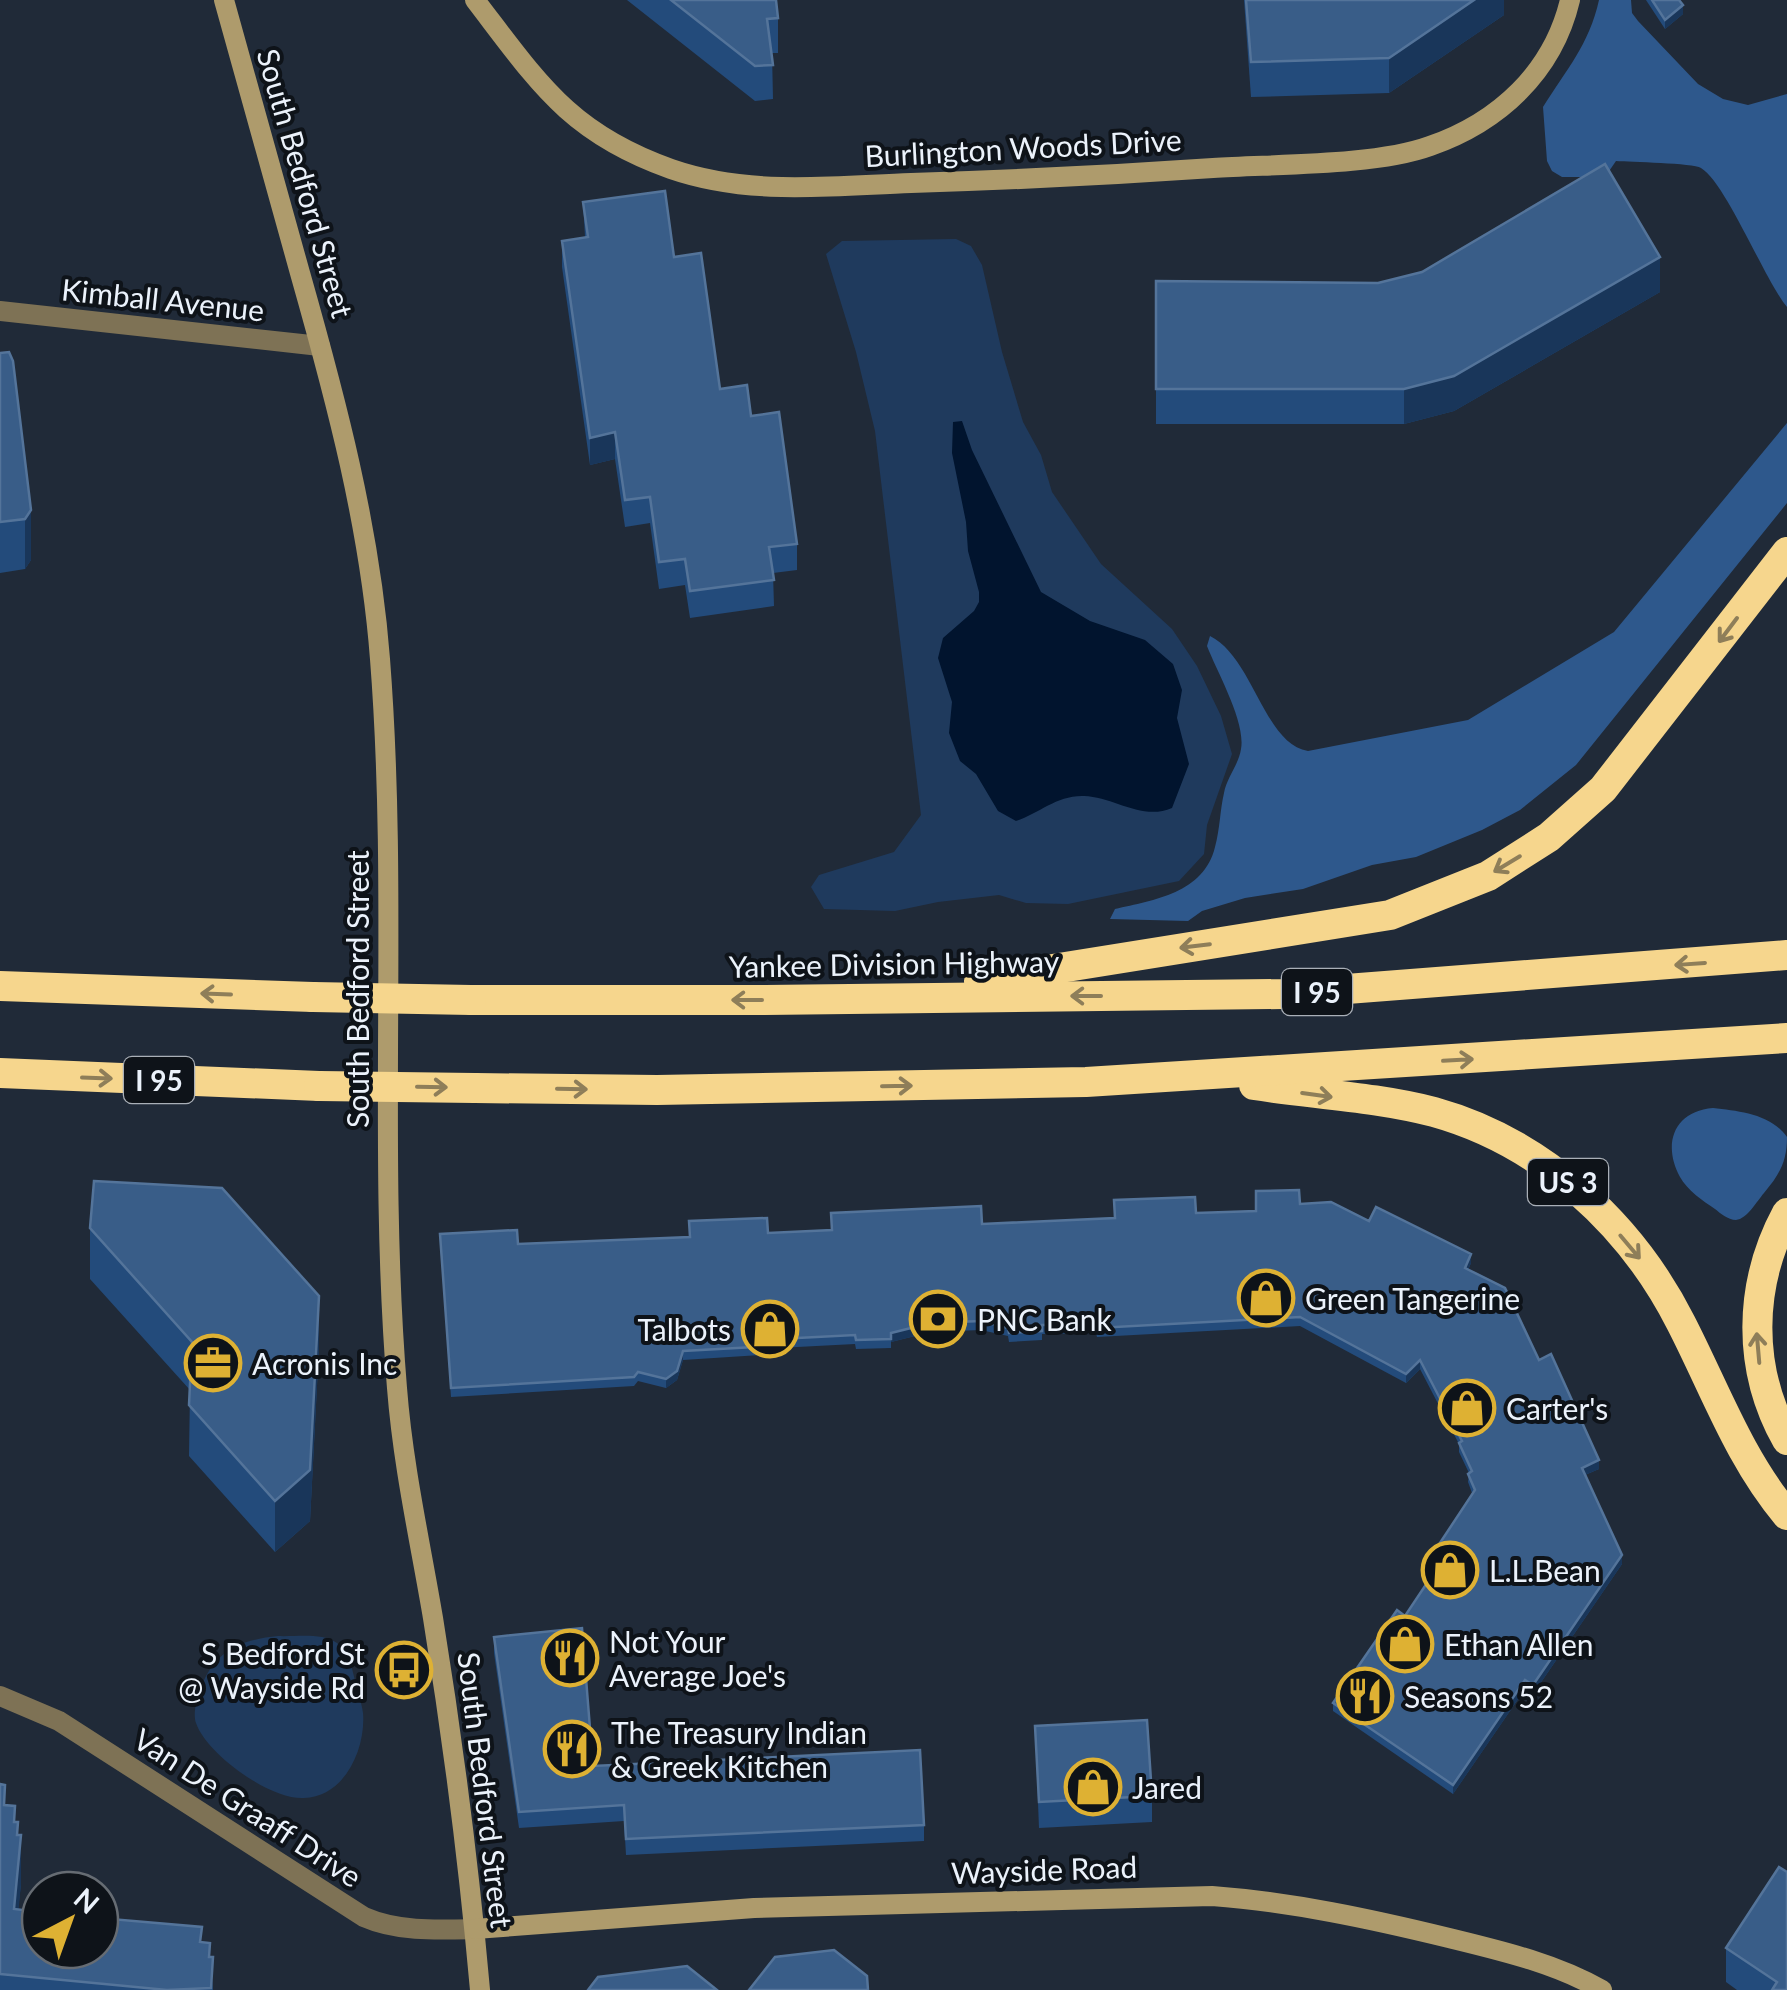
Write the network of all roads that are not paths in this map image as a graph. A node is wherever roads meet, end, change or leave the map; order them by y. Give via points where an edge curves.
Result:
1 (224, 0) edge
2 (475, 0) edge
3 (1570, 0) edge
4 (0, 312) edge
5 (320, 346) junction
6 (1787, 552) edge
7 (1787, 955) edge
8 (0, 986) edge
9 (845, 998) junction
10 (1787, 1038) edge
11 (0, 1074) edge
12 (1186, 1076) junction
13 (1787, 1213) edge
14 (1787, 1440) edge
15 (1787, 1516) edge
16 (0, 1696) edge
17 (474, 1929) junction
18 (480, 1990) edge
19 (1602, 1990) edge

1 - 5 main road, South Bedford Street
2 - 3 main road, Burlington Woods Drive via 555,100 608,141 712,181 790,188 1407,153 1464,132 1516,96 1552,47
4 - 5 street, Kimball Avenue
5 - 17 main road, South Bedford Street via 364,530 380,658 387,784 388,1234 397,1390
6 -> 9 highway via 1604,789 1549,837 1488,876 1390,914 1343,924
7 -> 9 highway, Yankee Division Highway / I 95 via 1282,994
9 -> 8 highway, Yankee Division Highway / I 95, bridge via 470,1000
12 -> 10 highway, I 95
11 -> 12 highway, I 95, bridge via 677,1090
12 -> 15 highway, US 3 via 1434,1112 1500,1138 1560,1175 1636,1252 1662,1291 1725,1420
14 -> 13 highway via 1770,1408 1757,1344 1762,1280
16 - 17 street, Van De Graaff Drive via 59,1721 364,1917 414,1928
17 - 18 main road, South Bedford Street
17 - 19 main road, Wayside Road via 754,1908 1212,1896 1424,1932 1566,1970

